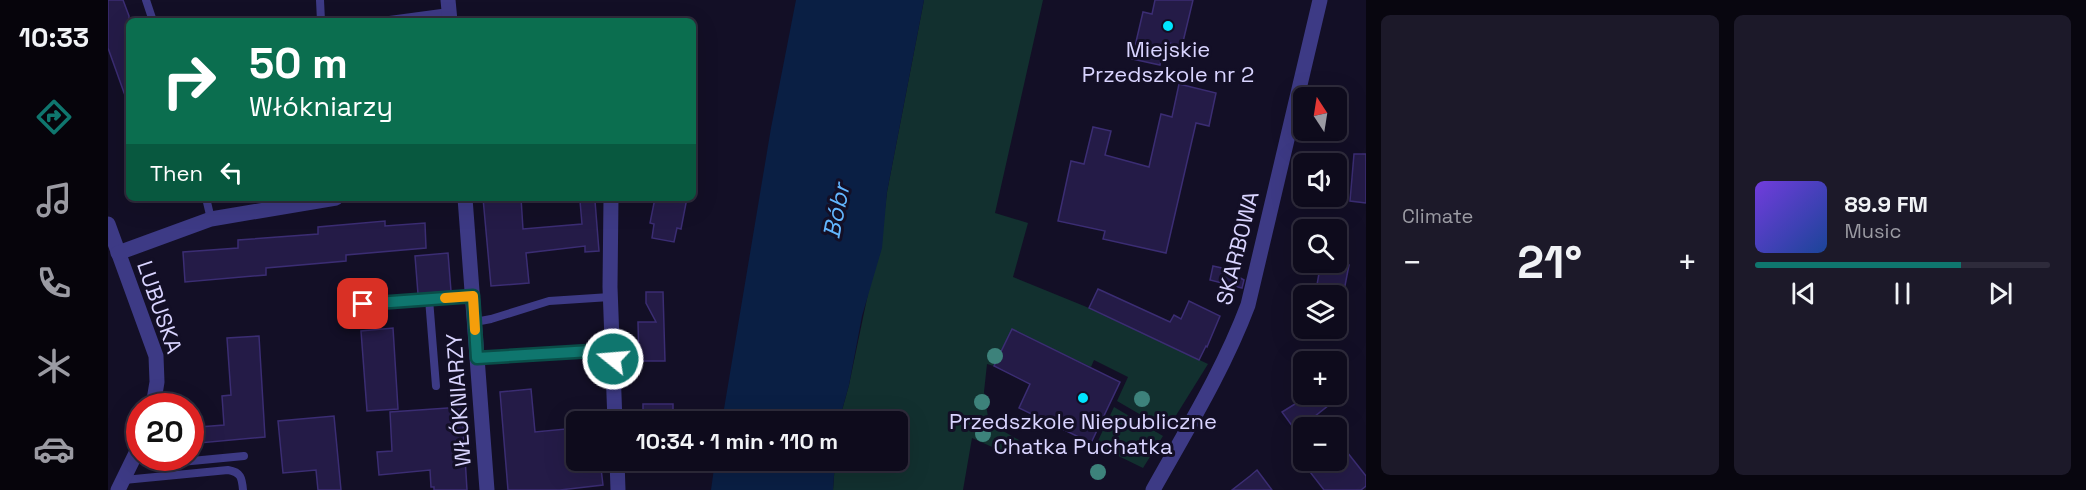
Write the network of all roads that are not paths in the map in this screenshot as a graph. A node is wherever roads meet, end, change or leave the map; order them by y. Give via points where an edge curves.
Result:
1 (146, 0) edge
2 (320, 0) edge
3 (1320, 0) edge
4 (449, 11) edge
5 (152, 18) edge
6 (321, 18) edge
7 (402, 18) edge
8 (207, 201) edge
9 (318, 201) edge
10 (465, 201) edge
11 (611, 201) edge
12 (211, 219) junction
13 (108, 224) edge
14 (118, 253) junction
15 (473, 296) junction
16 (610, 297) junction
17 (429, 299) junction
18 (363, 304) dead end
19 (475, 322) junction
20 (477, 358) junction
21 (613, 359) junction
22 (436, 386) dead end
23 (156, 393) edge
24 (615, 411) edge
25 (244, 456) dead end
26 (204, 460) edge
27 (128, 471) edge
28 (617, 471) edge
29 (121, 485) edge
30 (243, 490) edge
31 (487, 490) edge
32 (618, 490) edge
33 (1153, 490) edge

1 - 5 lane
2 - 6 lane
3 - 33 street, SKARBOWA via 1248,305 1215,379
4 - 7 lane
8 - 12 lane
9 - 12 street
10 - 15 street, WŁÓKNIARZY
11 - 16 street
12 - 14 street
13 - 14 street, LUBUSKA
14 - 23 street, LUBUSKA via 156,356
15 - 17 lane
15 - 19 street, WŁÓKNIARZY
16 - 19 lane via 549,301
16 - 21 street
17 - 18 lane
17 - 22 lane
19 - 20 street, WŁÓKNIARZY
20 - 21 lane via 591,351
20 - 31 street, WŁÓKNIARZY
21 - 24 street
25 - 26 lane
27 - 29 street
28 - 32 street
29 - 30 lane via 228,470 241,477

